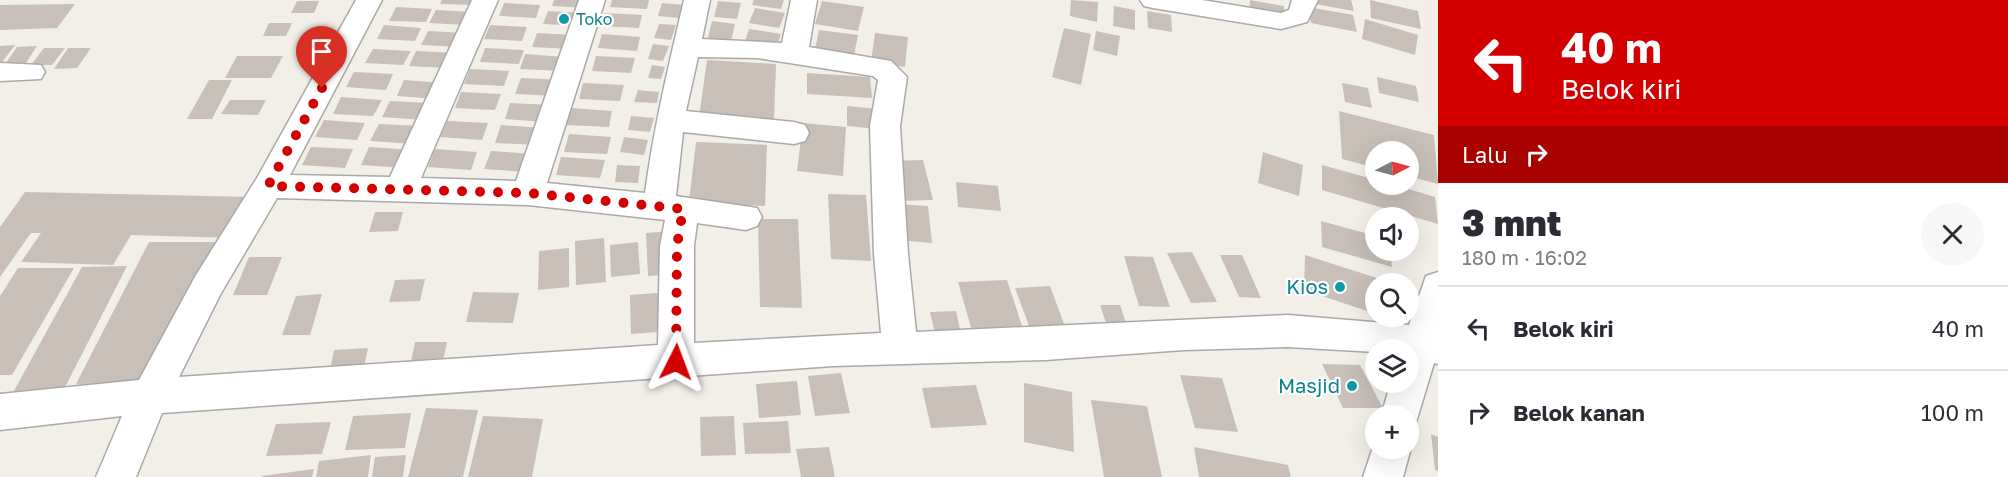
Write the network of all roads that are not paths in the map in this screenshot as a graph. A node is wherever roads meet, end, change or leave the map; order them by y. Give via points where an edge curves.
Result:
1 (369, 0) edge
2 (485, 0) edge
3 (592, 0) edge
4 (698, 0) edge
5 (804, 0) edge
6 (1153, 0) edge
7 (1305, 0) edge
8 (1194, 3) edge
9 (684, 48) junction
10 (794, 54) junction
11 (0, 72) edge
12 (31, 72) dead end
13 (670, 120) junction
14 (795, 133) dead end
15 (268, 186) junction
16 (401, 188) junction
17 (528, 193) junction
18 (671, 208) junction
19 (746, 217) dead end
20 (1438, 286) edge
21 (1429, 345) edge
22 (900, 348) junction
23 (676, 362) junction
24 (150, 396) junction
25 (1404, 405) edge
26 (0, 412) edge
27 (1388, 459) edge
28 (116, 477) edge
29 (1383, 477) edge

1 - 15 street
2 - 16 street
3 - 17 street
4 - 9 street
5 - 10 street
6 - 8 street
7 - 8 street via 1299,19 1281,21
9 - 10 street
9 - 13 street
10 - 22 street via 881,68 892,77 885,126
11 - 12 street
13 - 14 street
13 - 18 street
15 - 16 street
15 - 24 street via 208,285
16 - 17 street
17 - 18 street
18 - 19 street
18 - 23 street via 677,246
20 - 21 street
21 - 22 street via 1288,331
21 - 25 street
22 - 23 street
23 - 24 street
24 - 26 street
24 - 28 street
27 - 29 street

